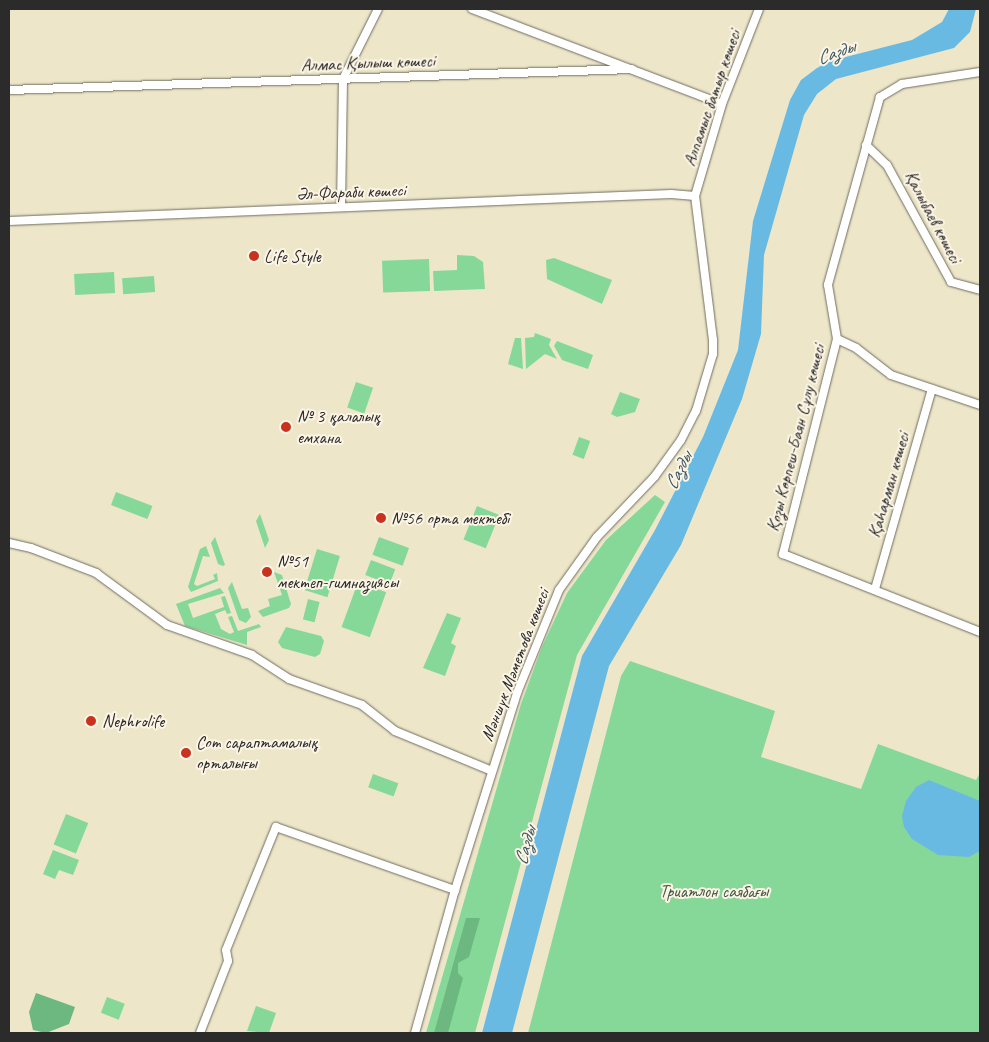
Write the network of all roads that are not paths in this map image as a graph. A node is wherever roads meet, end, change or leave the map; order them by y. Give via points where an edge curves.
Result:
1 (378, 9) edge
2 (472, 9) edge
3 (759, 9) edge
4 (632, 69) junction
5 (980, 72) edge
6 (343, 79) junction
7 (9, 90) edge
8 (722, 104) junction
9 (866, 145) junction
10 (695, 196) junction
11 (341, 207) junction
12 (9, 221) edge
13 (980, 290) edge
14 (837, 339) junction
15 (932, 389) junction
16 (980, 404) edge
17 (9, 543) edge
18 (875, 589) junction
19 (980, 632) edge
20 (492, 772) junction
21 (455, 890) junction
22 (200, 1033) edge
23 (415, 1033) edge

1 - 6 street
2 - 4 street
3 - 8 street, Алпамыс батыр көшесі
4 - 6 street, Алмас Қылыш көшесі
4 - 8 street, Алмас Қылыш көшесі
5 - 9 street, Қозы Көрпеш-Баян Сұлу көшесі via 902,84 880,97
6 - 7 street, Алмас Қылыш көшесі
6 - 11 street
8 - 10 street, Алпамыс батыр көшесі
9 - 13 street, Қалыбаев көшесі via 887,165 950,282
9 - 14 street, Қозы Көрпеш-Баян Сұлу көшесі via 828,285
10 - 11 street, Әл-Фараби көшесі via 671,194
10 - 20 street, Мәншүк Мәметова көшесі via 713,340 713,354 696,411 681,440 655,476 597,538 559,590 517,694
11 - 12 street, Әл-Фараби көшесі
14 - 15 street via 856,348 891,375
14 - 18 street, Қозы Көрпеш-Баян Сұлу көшесі via 783,554
15 - 16 street
15 - 18 street, Қаһарман көшесі
17 - 20 street via 96,573 167,625 252,655 289,679 362,705 395,731
18 - 19 street
20 - 21 street, Мәншүк Мәметова көшесі
21 - 22 street via 276,827 226,950 228,961
21 - 23 street, Мәншүк Мәметова көшесі

